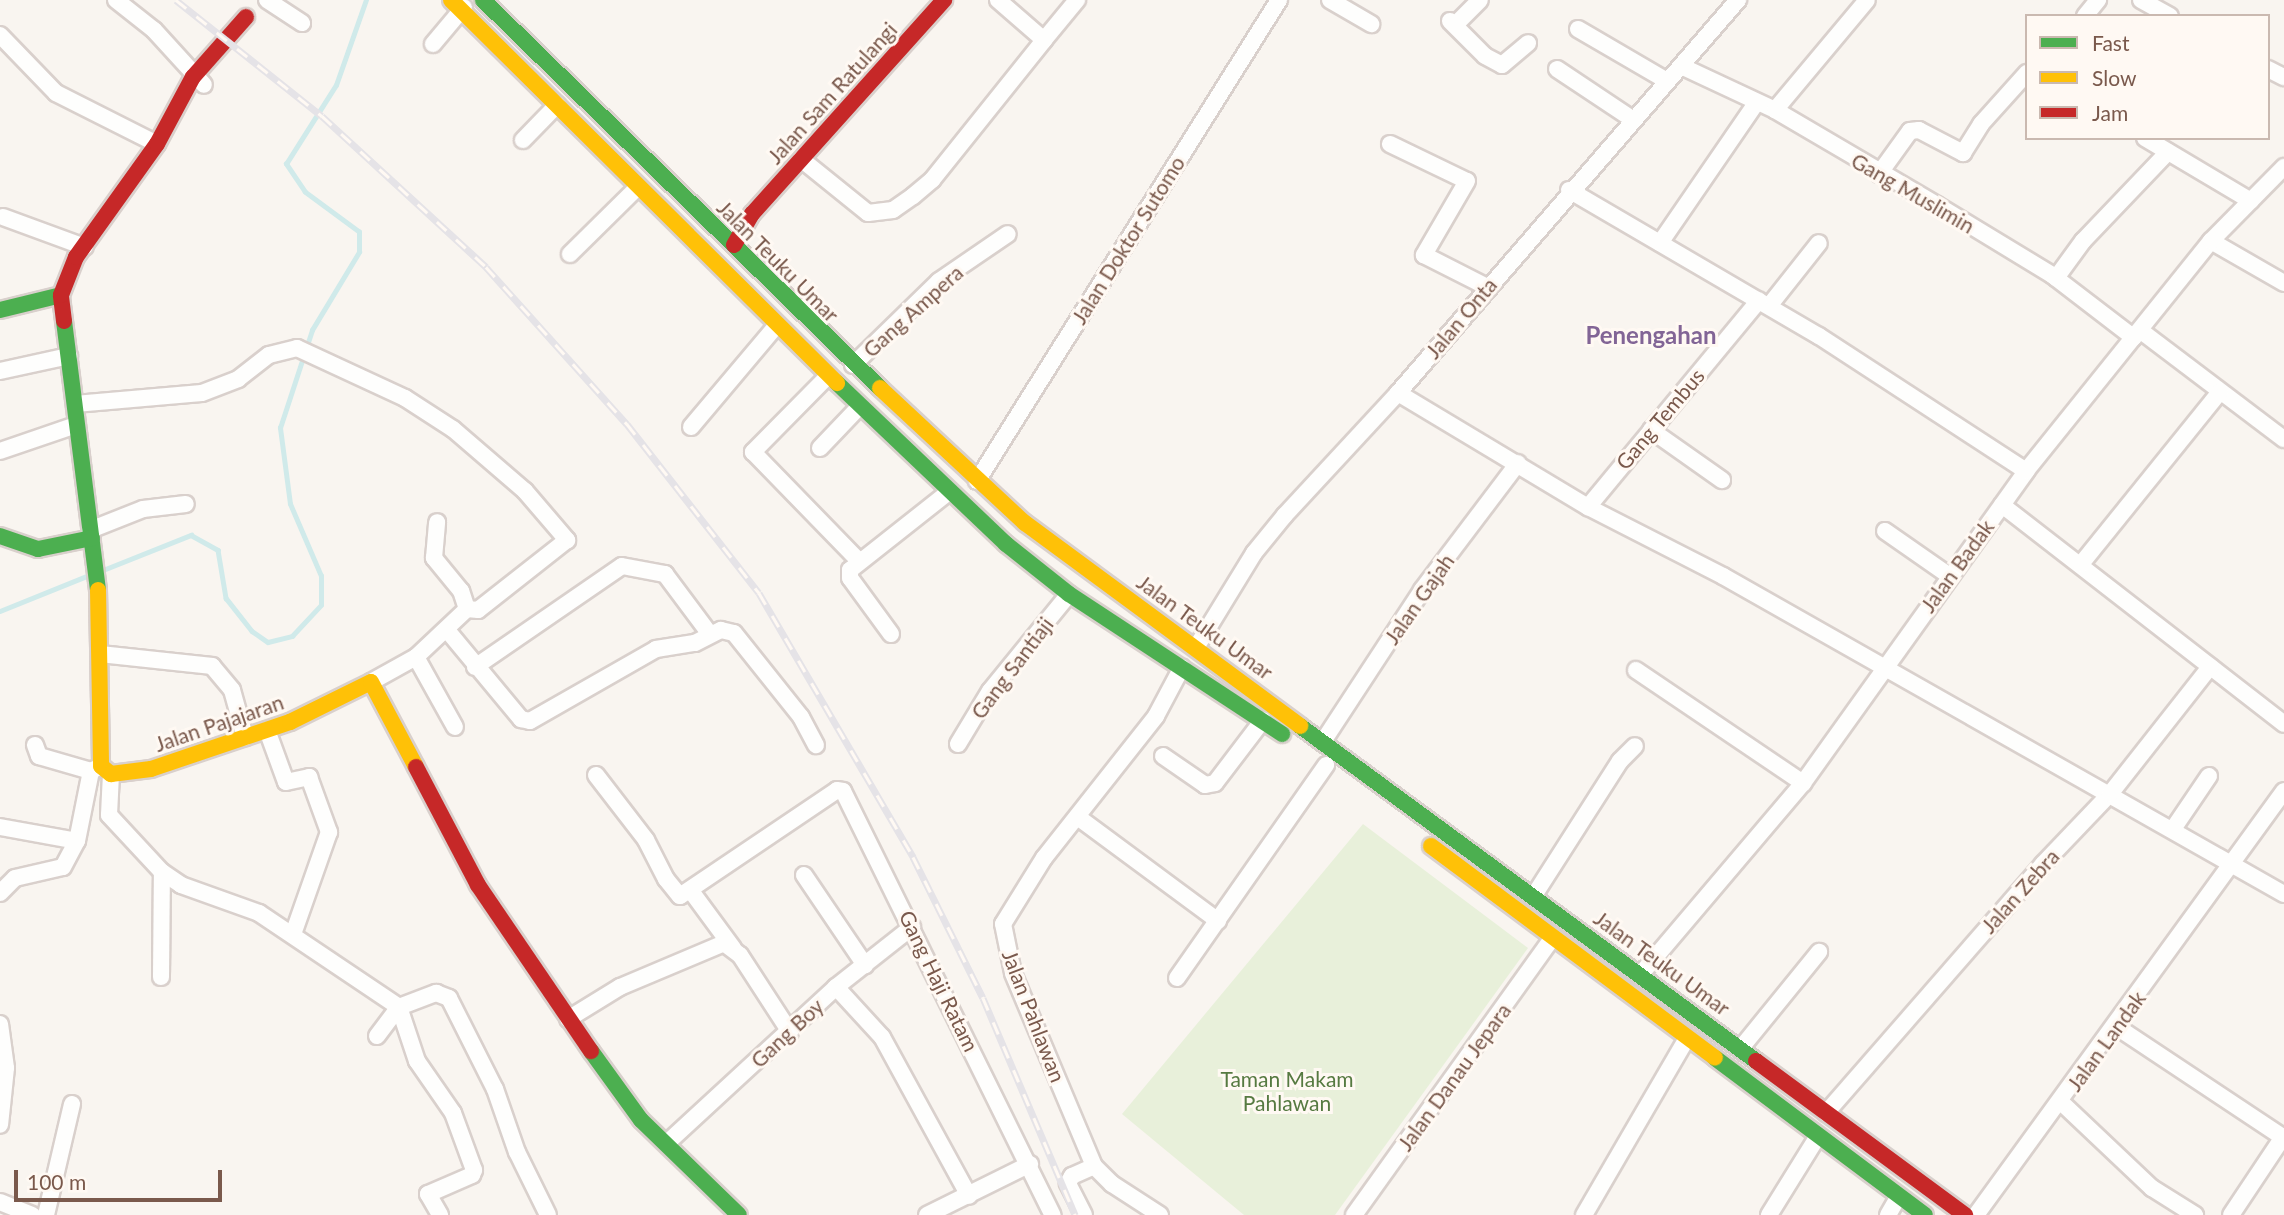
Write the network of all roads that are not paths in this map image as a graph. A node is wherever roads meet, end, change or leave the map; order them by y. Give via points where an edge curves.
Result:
1 (116, 0) edge
2 (243, 0) edge
3 (267, 0) edge
4 (483, 0) edge
5 (944, 0) edge
6 (998, 0) edge
7 (1077, 0) edge
8 (1279, 0) edge
9 (1330, 0) edge
10 (1480, 0) edge
11 (1738, 0) edge
12 (1867, 0) edge
13 (2098, 0) edge
14 (2141, 0) edge
15 (461, 3) edge
16 (2087, 14) edge
17 (2166, 14) edge
18 (302, 23) dead end
19 (1371, 24) dead end
20 (1578, 29) dead end
21 (0, 35) edge
22 (1044, 40) junction
23 (1528, 43) dead end
24 (433, 44) dead end
25 (1681, 66) junction
26 (1557, 69) dead end
27 (2025, 75) edge
28 (199, 81) junction
29 (1667, 81) junction
30 (1757, 102) junction
31 (557, 105) junction
32 (1775, 110) junction
33 (1632, 119) junction
34 (2148, 140) edge
35 (523, 141) dead end
36 (157, 144) junction
37 (1390, 144) dead end
38 (2168, 152) junction
39 (643, 157) junction
40 (801, 159) junction
41 (2284, 167) edge
42 (1879, 174) junction
43 (626, 175) junction
44 (638, 187) junction
45 (1569, 191) junction
46 (2251, 201) junction
47 (698, 211) junction
48 (752, 214) junction
49 (4, 217) dead end
50 (680, 230) junction
51 (715, 230) junction
52 (1008, 234) dead end
53 (2211, 242) junction
54 (1660, 243) junction
55 (1819, 243) dead end
56 (734, 245) junction
57 (85, 247) junction
58 (570, 254) dead end
59 (2056, 278) junction
60 (2284, 283) edge
61 (1487, 288) junction
62 (61, 295) junction
63 (1764, 303) junction
64 (0, 310) edge
65 (776, 326) junction
66 (2138, 334) junction
67 (69, 356) junction
68 (853, 365) junction
69 (0, 372) edge
70 (828, 376) junction
71 (2220, 392) junction
72 (1398, 393) junction
73 (75, 404) junction
74 (860, 406) junction
75 (76, 425) junction
76 (691, 427) dead end
77 (1651, 430) junction
78 (2284, 439) edge
79 (820, 448) dead end
80 (0, 451) edge
81 (1518, 463) junction
82 (2026, 471) junction
83 (1722, 480) dead end
84 (977, 481) junction
85 (950, 491) junction
86 (186, 504) dead end
87 (2002, 506) junction
88 (1588, 507) junction
89 (438, 522) dead end
90 (1885, 531) dead end
91 (91, 534) junction
92 (0, 536) edge
93 (858, 560) junction
94 (2081, 564) junction
95 (1948, 575) junction
96 (1069, 594) junction
97 (467, 609) junction
98 (447, 630) junction
99 (709, 633) junction
100 (891, 634) dead end
101 (1197, 646) junction
102 (100, 654) junction
103 (416, 657) junction
104 (475, 667) junction
105 (1182, 667) junction
106 (2210, 667) junction
107 (1886, 668) junction
108 (1636, 670) dead end
109 (371, 682) junction
110 (1263, 720) junction
111 (2284, 724) edge
112 (455, 727) dead end
113 (267, 730) junction
114 (245, 737) junction
115 (1324, 740) junction
116 (958, 744) dead end
117 (35, 745) dead end
118 (816, 745) dead end
119 (1635, 746) dead end
120 (1163, 756) dead end
121 (1326, 765) junction
122 (101, 770) junction
123 (596, 775) dead end
124 (2209, 776) dead end
125 (1380, 782) junction
126 (1803, 783) junction
127 (2284, 791) edge
128 (2110, 794) junction
129 (1371, 799) junction
130 (1079, 818) junction
131 (0, 827) edge
132 (2173, 829) junction
133 (77, 841) junction
134 (2233, 865) junction
135 (162, 872) junction
136 (804, 876) dead end
137 (691, 891) junction
138 (0, 893) edge
139 (2284, 894) edge
140 (1533, 898) junction
141 (1519, 914) junction
142 (1218, 921) junction
143 (912, 928) junction
144 (293, 934) junction
145 (1552, 938) junction
146 (733, 948) junction
147 (1819, 951) dead end
148 (864, 965) junction
149 (1641, 974) junction
150 (161, 978) dead end
151 (1177, 978) dead end
152 (836, 987) junction
153 (399, 1007) junction
154 (568, 1019) junction
155 (0, 1024) edge
156 (2117, 1027) junction
157 (790, 1032) junction
158 (377, 1036) dead end
159 (1687, 1038) junction
160 (1741, 1048) junction
161 (3, 1053) edge
162 (2062, 1103) junction
163 (72, 1104) dead end
164 (1826, 1113) junction
165 (1, 1118) edge
166 (1818, 1136) junction
167 (2284, 1138) edge
168 (667, 1143) junction
169 (1030, 1164) junction
170 (1094, 1166) junction
171 (969, 1196) junction
172 (1899, 1196) junction
173 (0, 1202) edge
174 (32, 1215) edge
175 (46, 1215) edge
176 (440, 1215) edge
177 (548, 1215) edge
178 (739, 1215) edge
179 (927, 1215) edge
180 (1053, 1215) edge
181 (1084, 1215) edge
182 (1160, 1215) edge
183 (1354, 1215) edge
184 (1584, 1215) edge
185 (1769, 1215) edge
186 (1888, 1215) edge
187 (1926, 1215) edge
188 (1965, 1215) edge
189 (1976, 1215) edge
190 (2195, 1215) edge
191 (2231, 1215) edge

1 - 28 street via 154,30
2 - 28 main road via 246,17
3 - 18 street
4 - 39 main road, Jalan Teuku Umar
5 - 40 main road, Jalan Sam Ratulangi
6 - 22 street
7 - 22 street
8 - 84 street, Jalan Doktor Sutomo
9 - 19 street
10 - 23 street via 1453,23 1485,56 1502,65
11 - 25 street, Jalan Onta
12 - 32 street
13 - 16 street
14 - 17 street
15 - 24 street
15 - 31 main road, Jalan Teuku Umar
20 - 29 street
21 - 36 street via 56,93
22 - 40 street via 932,180 893,210 868,213 855,206
25 - 29 street, Jalan Onta
25 - 30 street, Gang Muslimin
26 - 33 street
27 - 42 street via 1981,124 1963,153 1919,130 1910,131
28 - 36 main road
29 - 33 street, Jalan Onta
30 - 32 street, Gang Muslimin
30 - 54 street
31 - 35 street
31 - 43 main road, Jalan Teuku Umar
32 - 42 street, Gang Muslimin
33 - 45 street, Jalan Onta
34 - 38 street
36 - 57 main road
37 - 61 street via 1467,181 1424,255
38 - 46 street
38 - 59 street via 2083,241
39 - 43 main road
39 - 47 main road, Jalan Teuku Umar
40 - 48 main road, Jalan Sam Ratulangi
41 - 46 street, Jalan Badak
42 - 59 street, Gang Muslimin
43 - 44 main road, Jalan Teuku Umar
44 - 50 main road, Jalan Teuku Umar
44 - 58 street
45 - 54 street
45 - 61 street, Jalan Onta
46 - 53 street, Jalan Badak
47 - 50 main road
47 - 51 main road, Jalan Teuku Umar
48 - 51 main road, Jalan Sam Ratulangi
48 - 56 main road, Jalan Sam Ratulangi
49 - 57 street
50 - 65 main road, Jalan Teuku Umar
51 - 56 main road, Jalan Teuku Umar
52 - 68 street, Gang Ampera via 939,282
53 - 60 street
53 - 66 street, Jalan Badak
54 - 63 street
55 - 63 street, Gang Tembus
56 - 68 main road, Jalan Teuku Umar
57 - 62 main road
59 - 66 street, Gang Muslimin
61 - 72 street, Jalan Onta
62 - 64 main road
62 - 67 main road
63 - 77 street, Gang Tembus
63 - 82 street
65 - 70 main road, Jalan Teuku Umar
65 - 76 street
66 - 71 street, Gang Muslimin
66 - 82 street, Jalan Badak
67 - 69 street
67 - 73 main road
68 - 84 main road, Jalan Teuku Umar
70 - 74 main road, Jalan Teuku Umar
70 - 93 street via 753,452
71 - 78 street, Gang Muslimin
71 - 94 street
72 - 81 street
72 - 101 street, Jalan Onta via 1254,553
73 - 75 main road
73 - 97 street via 202,393 238,379 269,355 297,348 405,398 453,429 525,491 567,540 478,610
74 - 79 street
74 - 85 main road, Jalan Teuku Umar
75 - 80 street
75 - 91 main road
77 - 83 street
77 - 88 street, Gang Tembus
81 - 88 street
81 - 115 street, Jalan Gajah via 1422,590
82 - 87 street, Jalan Badak
84 - 101 main road, Jalan Teuku Umar via 1062,552
85 - 93 street
85 - 96 main road, Jalan Teuku Umar via 1026,562
86 - 91 street via 143,509
87 - 94 street
87 - 95 street, Jalan Badak
88 - 107 street
89 - 97 street via 434,558 461,591
90 - 95 street
91 - 92 main road via 38,549
91 - 102 main road
93 - 100 street via 850,578
94 - 106 street
95 - 107 street, Jalan Badak
96 - 105 main road, Jalan Teuku Umar
96 - 116 street, Gang Santiaji via 990,691
97 - 98 street
98 - 103 street
98 - 104 street
99 - 104 street via 695,643 656,649 530,721 521,719
99 - 104 street via 665,574 622,566
99 - 118 street via 734,633 801,718
101 - 115 main road, Jalan Teuku Umar
102 - 114 street via 212,666 232,690
102 - 122 main road
103 - 109 street
103 - 112 street
105 - 110 main road, Jalan Teuku Umar
105 - 130 street, Jalan Pahlawan via 1156,716
106 - 111 street
106 - 128 street, Jalan Zebra
107 - 126 street, Jalan Badak
107 - 128 street
108 - 126 street
109 - 113 main road, Jalan Pajajaran
109 - 154 main road via 478,885
110 - 120 street via 1215,783 1205,785
110 - 121 main road, Jalan Teuku Umar
113 - 114 main road, Jalan Pajajaran
113 - 144 street via 286,782 309,778 329,832
114 - 122 main road, Jalan Pajajaran via 151,769
115 - 125 main road, Jalan Teuku Umar
117 - 122 street via 39,756
119 - 140 street via 1620,761
121 - 129 main road, Jalan Teuku Umar
121 - 142 street
122 - 133 street
122 - 135 street via 110,815
123 - 137 street via 646,840 676,894
124 - 132 street
125 - 129 main road
125 - 140 main road, Jalan Teuku Umar
126 - 149 street, Jalan Badak
127 - 134 street, Jalan Landak
128 - 132 street
128 - 164 street, Jalan Zebra
129 - 141 main road, Jalan Teuku Umar
130 - 142 street
130 - 170 street, Jalan Pahlawan via 1044,858 1003,924 1013,972
131 - 133 street
132 - 134 street
133 - 138 street via 63,867 15,878
134 - 139 street
134 - 156 street, Jalan Landak
135 - 144 street via 181,885 259,913
135 - 150 street
136 - 148 street
137 - 143 street, Gang Haji Ratam via 842,789
137 - 146 street
140 - 141 main road
140 - 149 main road, Jalan Teuku Umar
141 - 145 main road, Jalan Teuku Umar
142 - 151 street
143 - 148 street, Gang Boy
143 - 169 street, Gang Haji Ratam
144 - 153 street
145 - 159 main road, Jalan Teuku Umar
145 - 183 street, Jalan Danau Jepara
146 - 154 street via 724,943 660,968
146 - 157 street
147 - 160 street
148 - 152 street, Gang Boy
149 - 160 main road, Jalan Teuku Umar
152 - 157 street, Gang Boy
152 - 171 street via 882,1037
153 - 158 street
153 - 176 street via 416,1061 453,1113 474,1170 472,1175 428,1194
153 - 177 street via 436,993 449,998 495,1089 517,1152
154 - 168 main road via 641,1120
155 - 161 street
156 - 162 street, Jalan Landak
156 - 167 street
157 - 168 street, Gang Boy
159 - 166 main road, Jalan Teuku Umar
159 - 184 street
160 - 164 main road, Jalan Teuku Umar
161 - 165 street
162 - 189 street, Jalan Landak
162 - 190 street via 2152,1188
163 - 175 street
164 - 188 main road, Jalan Teuku Umar
166 - 172 main road, Jalan Teuku Umar
166 - 185 street
167 - 191 street
168 - 178 main road
169 - 171 street
169 - 180 street, Gang Haji Ratam
170 - 181 street via 1068,1184
170 - 182 street
171 - 179 street
172 - 186 street
172 - 187 main road, Jalan Teuku Umar
173 - 174 street

